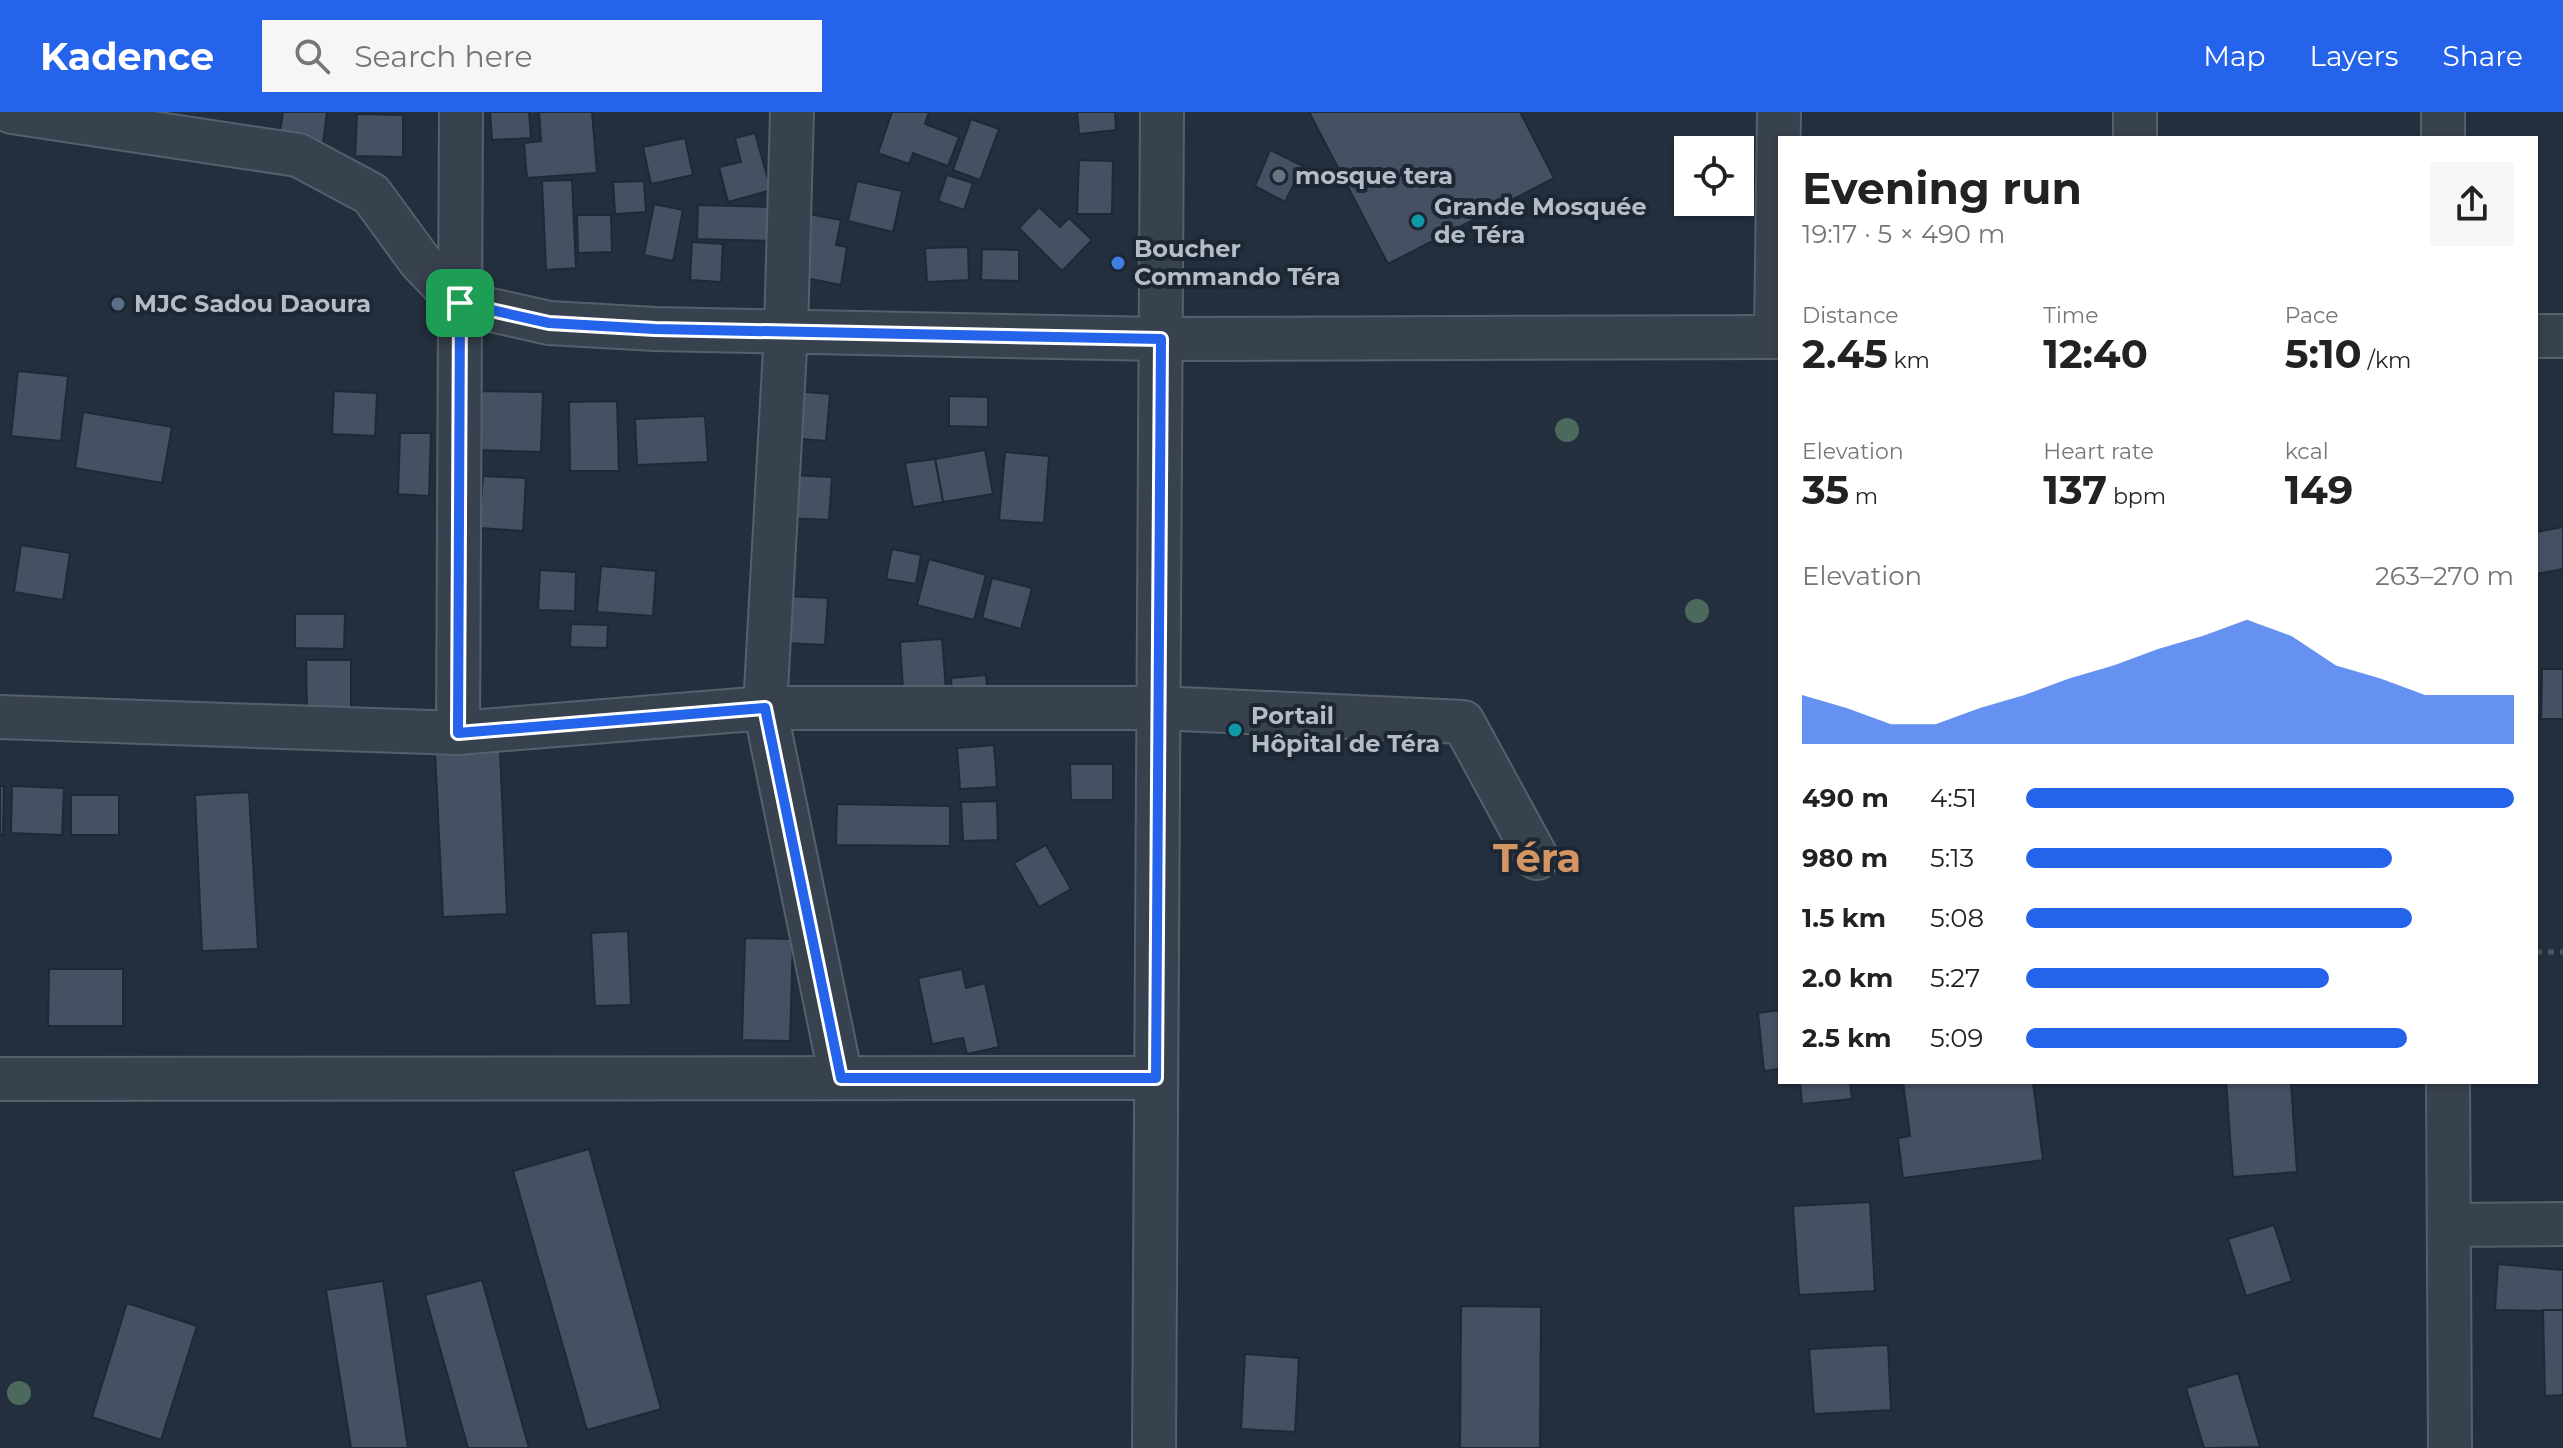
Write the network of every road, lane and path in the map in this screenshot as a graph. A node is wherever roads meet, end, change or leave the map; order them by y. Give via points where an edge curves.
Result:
1 (12, 112) edge
2 (461, 112) edge
3 (792, 112) edge
4 (1162, 112) edge
5 (1779, 112) edge
6 (2135, 112) edge
7 (2443, 112) edge
8 (137, 122) edge
9 (1779, 136) edge
10 (2135, 136) edge
11 (2443, 136) edge
12 (460, 303) junction
13 (786, 331) junction
14 (2538, 336) edge
15 (2563, 336) edge
16 (1778, 337) edge
17 (1161, 339) junction
18 (765, 708) junction
19 (1159, 708) junction
20 (0, 717) edge
21 (458, 733) junction
22 (1537, 858) dead end
23 (2538, 952) edge
24 (2563, 952) edge
25 (841, 1078) junction
26 (1156, 1078) junction
27 (0, 1079) edge
28 (2448, 1084) edge
29 (2563, 1224) edge
30 (2449, 1225) junction
31 (1154, 1448) edge
32 (2450, 1448) edge

1 - 8 street
2 - 12 street
3 - 13 street
4 - 17 street
5 - 9 street
6 - 10 street
7 - 11 street
8 - 12 street via 298,155 371,194 420,261
12 - 13 street via 549,323
12 - 21 street
13 - 17 street
13 - 18 street
14 - 15 street
16 - 17 street
17 - 19 street
18 - 19 street
18 - 21 street
18 - 25 street
19 - 22 street via 1463,722
19 - 26 street
20 - 21 street
23 - 24 path
25 - 26 street
25 - 27 street
26 - 31 street
28 - 30 street
29 - 30 street
30 - 32 street

